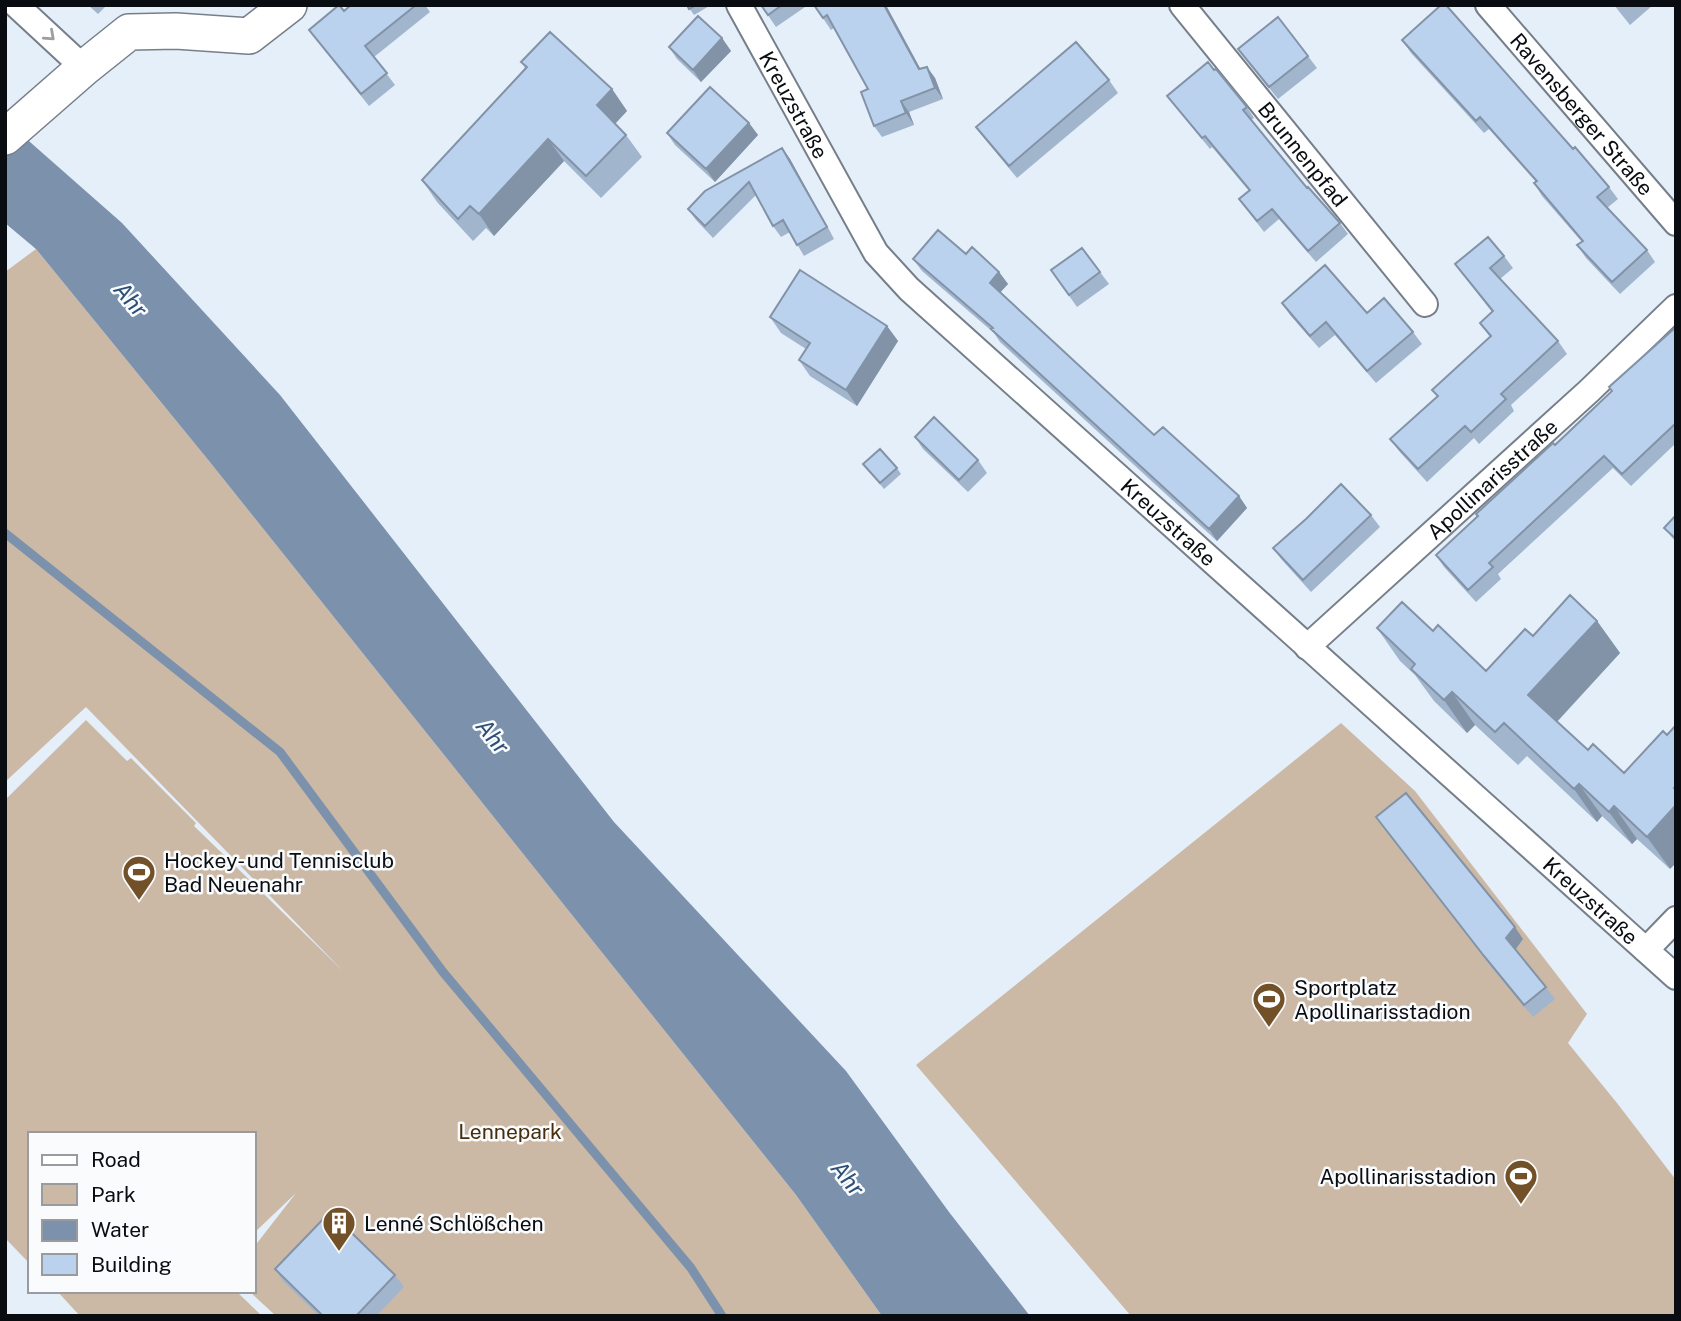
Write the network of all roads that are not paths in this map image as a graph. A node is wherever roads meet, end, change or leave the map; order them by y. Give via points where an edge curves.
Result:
1 (16, 5) edge
2 (289, 5) edge
3 (740, 5) edge
4 (1182, 5) edge
5 (1488, 5) edge
6 (84, 68) junction
7 (5, 137) edge
8 (1676, 223) edge
9 (1426, 304) dead end
10 (1676, 307) edge
11 (1307, 647) junction
12 (1676, 919) edge
13 (1646, 950) junction
14 (1676, 977) edge

1 -> 6 street
2 - 6 street via 249,36 129,32
3 - 11 street, Kreuzstraße via 876,253 909,289
4 - 9 street, Brunnenpfad
5 - 8 street, Ravensberger Straße
6 - 7 street
10 - 11 street, Apollinarisstraße
11 - 13 street, Kreuzstraße
12 - 13 street
13 - 14 street, Kreuzstraße

